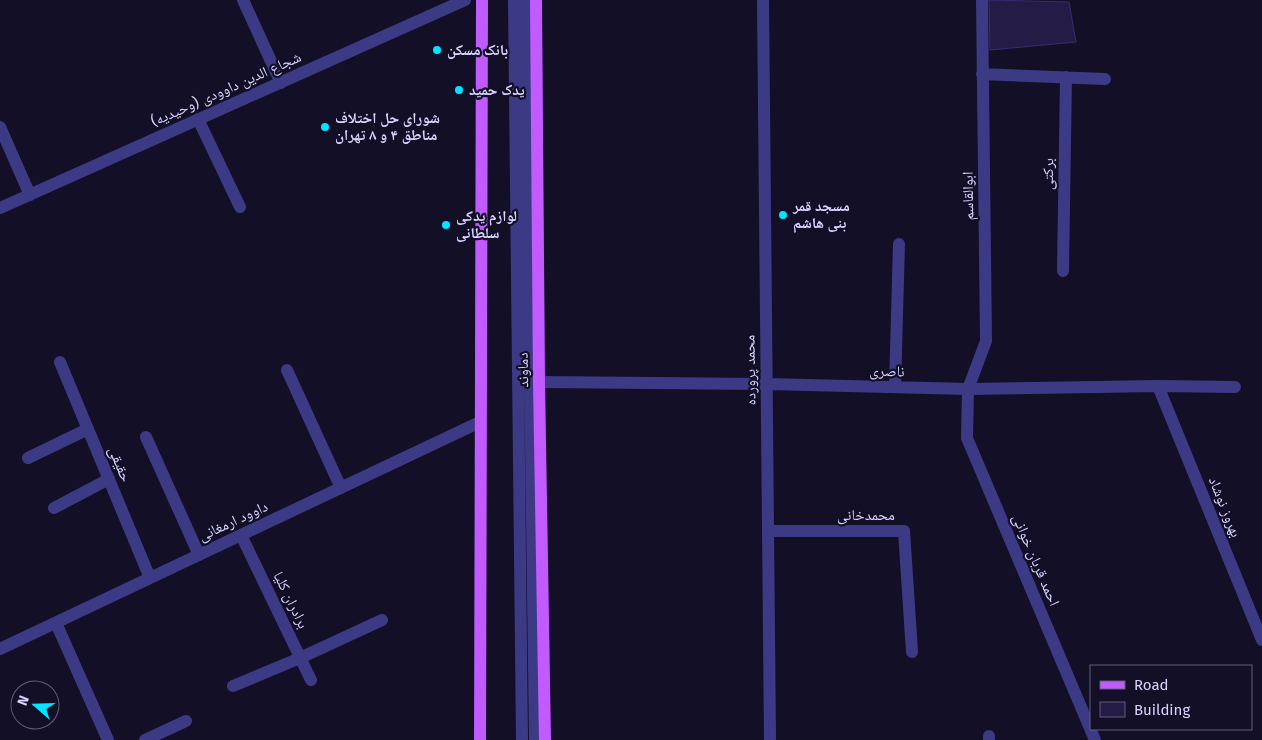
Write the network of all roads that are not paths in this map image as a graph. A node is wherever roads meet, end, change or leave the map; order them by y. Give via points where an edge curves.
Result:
1 (243, 0) edge
2 (465, 0) edge
3 (482, 0) edge
4 (514, 0) edge
5 (525, 0) edge
6 (536, 0) edge
7 (763, 0) edge
8 (982, 0) edge
9 (982, 74) junction
10 (1066, 77) junction
11 (1105, 79) dead end
12 (281, 83) junction
13 (198, 119) junction
14 (0, 128) edge
15 (30, 195) junction
16 (240, 207) dead end
17 (0, 208) edge
18 (899, 244) dead end
19 (1063, 272) dead end
20 (60, 362) dead end
21 (287, 370) dead end
22 (539, 382) junction
23 (767, 384) junction
24 (1158, 386) junction
25 (1235, 386) dead end
26 (895, 387) junction
27 (968, 389) junction
28 (480, 422) junction
29 (88, 429) junction
30 (146, 437) dead end
31 (28, 458) dead end
32 (109, 479) junction
33 (341, 488) junction
34 (54, 508) dead end
35 (768, 531) junction
36 (241, 535) junction
37 (199, 555) junction
38 (150, 578) junction
39 (382, 620) dead end
40 (56, 623) junction
41 (1262, 640) edge
42 (0, 649) edge
43 (912, 652) dead end
44 (300, 658) junction
45 (311, 680) dead end
46 (233, 686) dead end
47 (186, 721) dead end
48 (1090, 728) edge
49 (108, 740) edge
50 (145, 740) edge
51 (480, 740) edge
52 (522, 740) edge
53 (535, 740) edge
54 (546, 740) edge
55 (770, 740) edge

1 - 12 street
2 - 12 street, شجاع الدین داوودی (وحیدیه)
3 - 28 main road
4 - 52 street
5 - 53 street
6 - 22 main road, دماوند
7 - 23 street, محمد پرورده
8 - 9 street, ابوالقاسم
9 - 10 street
9 - 27 street, ابوالقاسم via 986,341
10 - 11 street
10 - 19 street, برکتی
12 - 13 street, شجاع الدین داوودی (وحیدیه)
13 - 15 street, شجاع الدین داوودی (وحیدیه)
13 - 16 street
14 - 15 street
15 - 17 street, شجاع الدین داوودی (وحیدیه)
18 - 26 street
20 - 29 street, حقیقی
21 - 33 street
22 - 23 street, ناصری
22 - 54 main road, دماوند
23 - 26 street, ناصری
23 - 35 street, محمد پرورده
24 - 25 street, ناصری
24 - 27 street, ناصری
24 - 41 street, بهروز نوشاد
26 - 27 street, ناصری
27 - 48 street, احمد قربان خوانی via 967,438
28 - 33 street, داوود ارمغانی
28 - 51 main road
29 - 31 street
29 - 32 street, حقیقی
30 - 37 street
32 - 34 street
32 - 38 street, حقیقی
33 - 36 street, داوود ارمغانی
35 - 43 street, محمدخانی via 904,532
35 - 55 street, محمد پرورده
36 - 37 street, داوود ارمغانی
36 - 44 street, برادران کلیا
37 - 38 street, داوود ارمغانی
38 - 40 street, داوود ارمغانی
39 - 44 street
40 - 42 street, داوود ارمغانی
40 - 49 street
44 - 45 street, برادران کلیا
44 - 46 street
47 - 50 street

